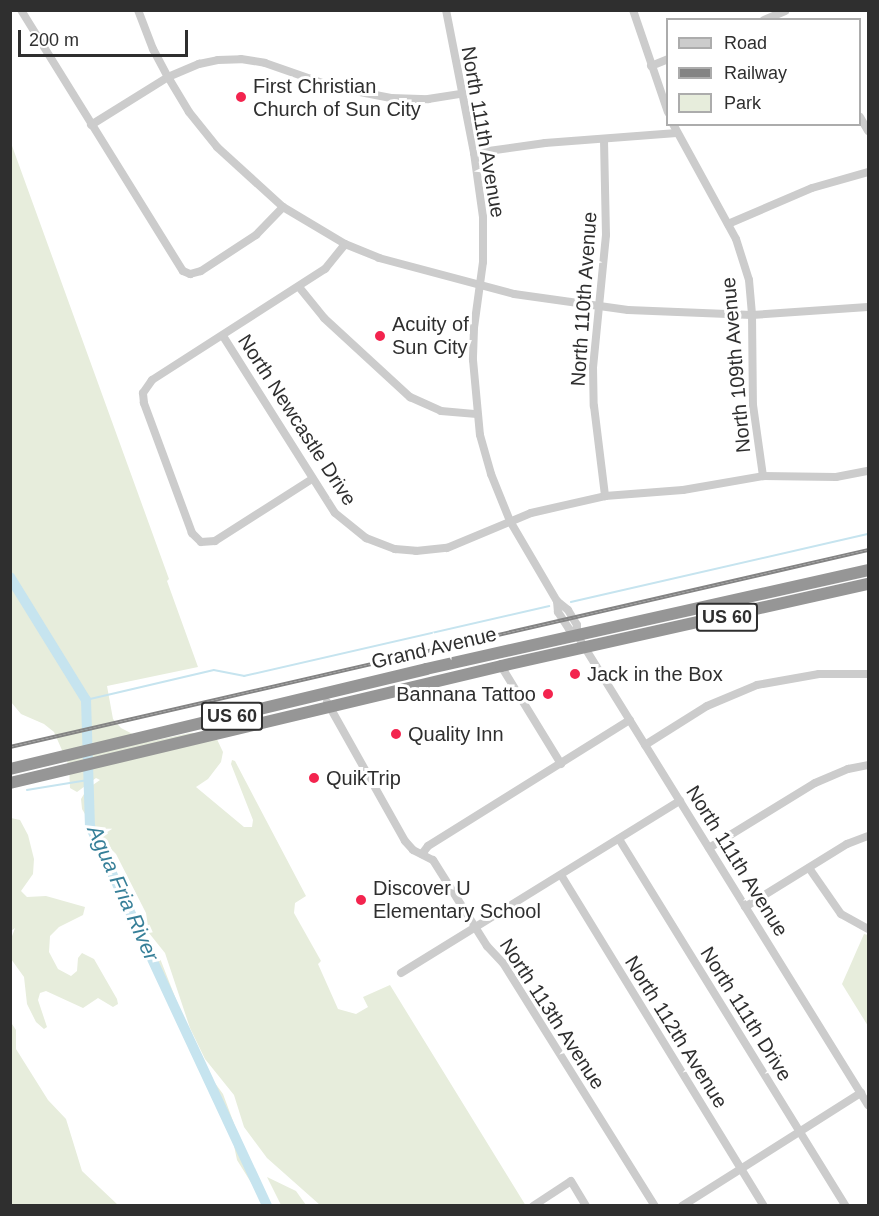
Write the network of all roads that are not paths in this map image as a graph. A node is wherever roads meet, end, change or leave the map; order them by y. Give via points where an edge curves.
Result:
1 (21, 10) edge
2 (138, 10) edge
3 (446, 10) edge
4 (633, 10) edge
5 (785, 11) edge
6 (769, 18) edge
7 (666, 60) edge
8 (651, 66) junction
9 (168, 77) junction
10 (462, 94) junction
11 (666, 107) edge
12 (91, 125) junction
13 (674, 126) edge
14 (677, 133) junction
15 (604, 140) junction
16 (474, 153) junction
17 (868, 172) edge
18 (284, 207) junction
19 (728, 224) junction
20 (345, 244) junction
21 (481, 286) junction
22 (299, 287) junction
23 (599, 307) junction
24 (868, 307) edge
25 (753, 315) junction
26 (223, 336) junction
27 (477, 414) junction
28 (868, 471) edge
29 (763, 476) junction
30 (312, 478) junction
31 (605, 496) junction
32 (510, 521) junction
33 (868, 570) edge
34 (868, 585) edge
35 (577, 635) junction
36 (585, 648) junction
37 (501, 666) junction
38 (868, 674) edge
39 (326, 700) junction
40 (630, 720) junction
41 (645, 745) junction
42 (561, 764) junction
43 (868, 765) edge
44 (10, 769) edge
45 (10, 783) edge
46 (680, 801) junction
47 (868, 836) edge
48 (619, 839) junction
49 (709, 848) junction
50 (422, 854) junction
51 (809, 868) junction
52 (561, 875) junction
53 (745, 907) junction
54 (476, 927) junction
55 (868, 929) edge
56 (401, 973) dead end
57 (861, 1093) junction
58 (868, 1105) edge
59 (800, 1132) junction
60 (740, 1168) junction
61 (533, 1206) edge
62 (586, 1206) edge
63 (655, 1206) edge
64 (682, 1206) edge
65 (764, 1206) edge
66 (846, 1206) edge

1 - 12 street
2 - 9 street
3 - 10 street, North 111th Avenue
4 - 8 street
5 - 6 street
7 - 8 street
8 - 11 street
9 - 10 street via 199,64 241,59 376,96 428,99
9 - 12 street
9 - 18 street via 217,147
10 - 16 street, North 111th Avenue
12 - 18 street via 180,268 190,274 250,239
13 - 14 street, North 109th Avenue
14 - 15 street
14 - 19 street, North 109th Avenue
15 - 16 street
15 - 23 street, North 110th Avenue via 606,236
16 - 21 street, North 111th Avenue via 483,217
17 - 19 street via 812,188
18 - 20 street
19 - 25 street, North 109th Avenue via 749,280
20 - 21 street via 380,258
20 - 22 street via 325,269
21 - 23 street
21 - 27 street, North 111th Avenue via 474,337
22 - 26 street
22 - 27 street via 324,318 410,397 441,411
23 - 25 street
23 - 31 street, North 110th Avenue via 594,406
24 - 25 street
25 - 29 street, North 109th Avenue via 753,405
26 - 30 street, North Newcastle Drive
26 - 30 street via 152,380 144,389 144,403 192,533 201,542 215,541
27 - 32 street, North 111th Avenue via 489,468
28 - 29 street, North Newcastle Drive via 837,477
29 - 31 street, North Newcastle Drive via 683,490
30 - 32 street, North Newcastle Drive via 335,513 350,527 395,549 447,548
31 - 32 street, North Newcastle Drive via 554,506
32 - 35 street, North 111th Avenue via 557,601 558,612
33 - 35 highway, Grand Avenue / US 60
34 - 36 highway, Grand Avenue / US 60
35 - 36 street, North 111th Avenue
35 - 39 highway, Grand Avenue / US 60
36 - 37 highway, Grand Avenue / US 60
36 - 40 street, North 111th Avenue
37 - 39 highway, Grand Avenue / US 60
37 - 42 street
38 - 41 street via 819,674 751,687 707,706
39 - 44 highway, Grand Avenue / US 60
39 - 45 highway, Grand Avenue / US 60 via 144,752
39 - 50 street, North 113th Avenue via 405,841
40 - 41 street, North 111th Avenue
40 - 42 street
41 - 46 street, North 111th Avenue
42 - 50 street via 428,846
43 - 49 street via 814,783
46 - 48 street
46 - 49 street, North 111th Avenue
47 - 51 street
48 - 52 street
48 - 59 street, North 111th Drive
49 - 53 street, North 111th Avenue
50 - 54 street, North 113th Avenue via 433,860
51 - 53 street
51 - 55 street via 841,914
52 - 54 street
52 - 60 street, North 112th Avenue
53 - 57 street, North 111th Avenue
54 - 56 street
54 - 63 street, North 113th Avenue via 504,965
57 - 58 street, North 111th Avenue
57 - 59 street
59 - 60 street
59 - 66 street, North 111th Drive
60 - 64 street
60 - 65 street, North 112th Avenue
61 - 62 street via 571,1181

